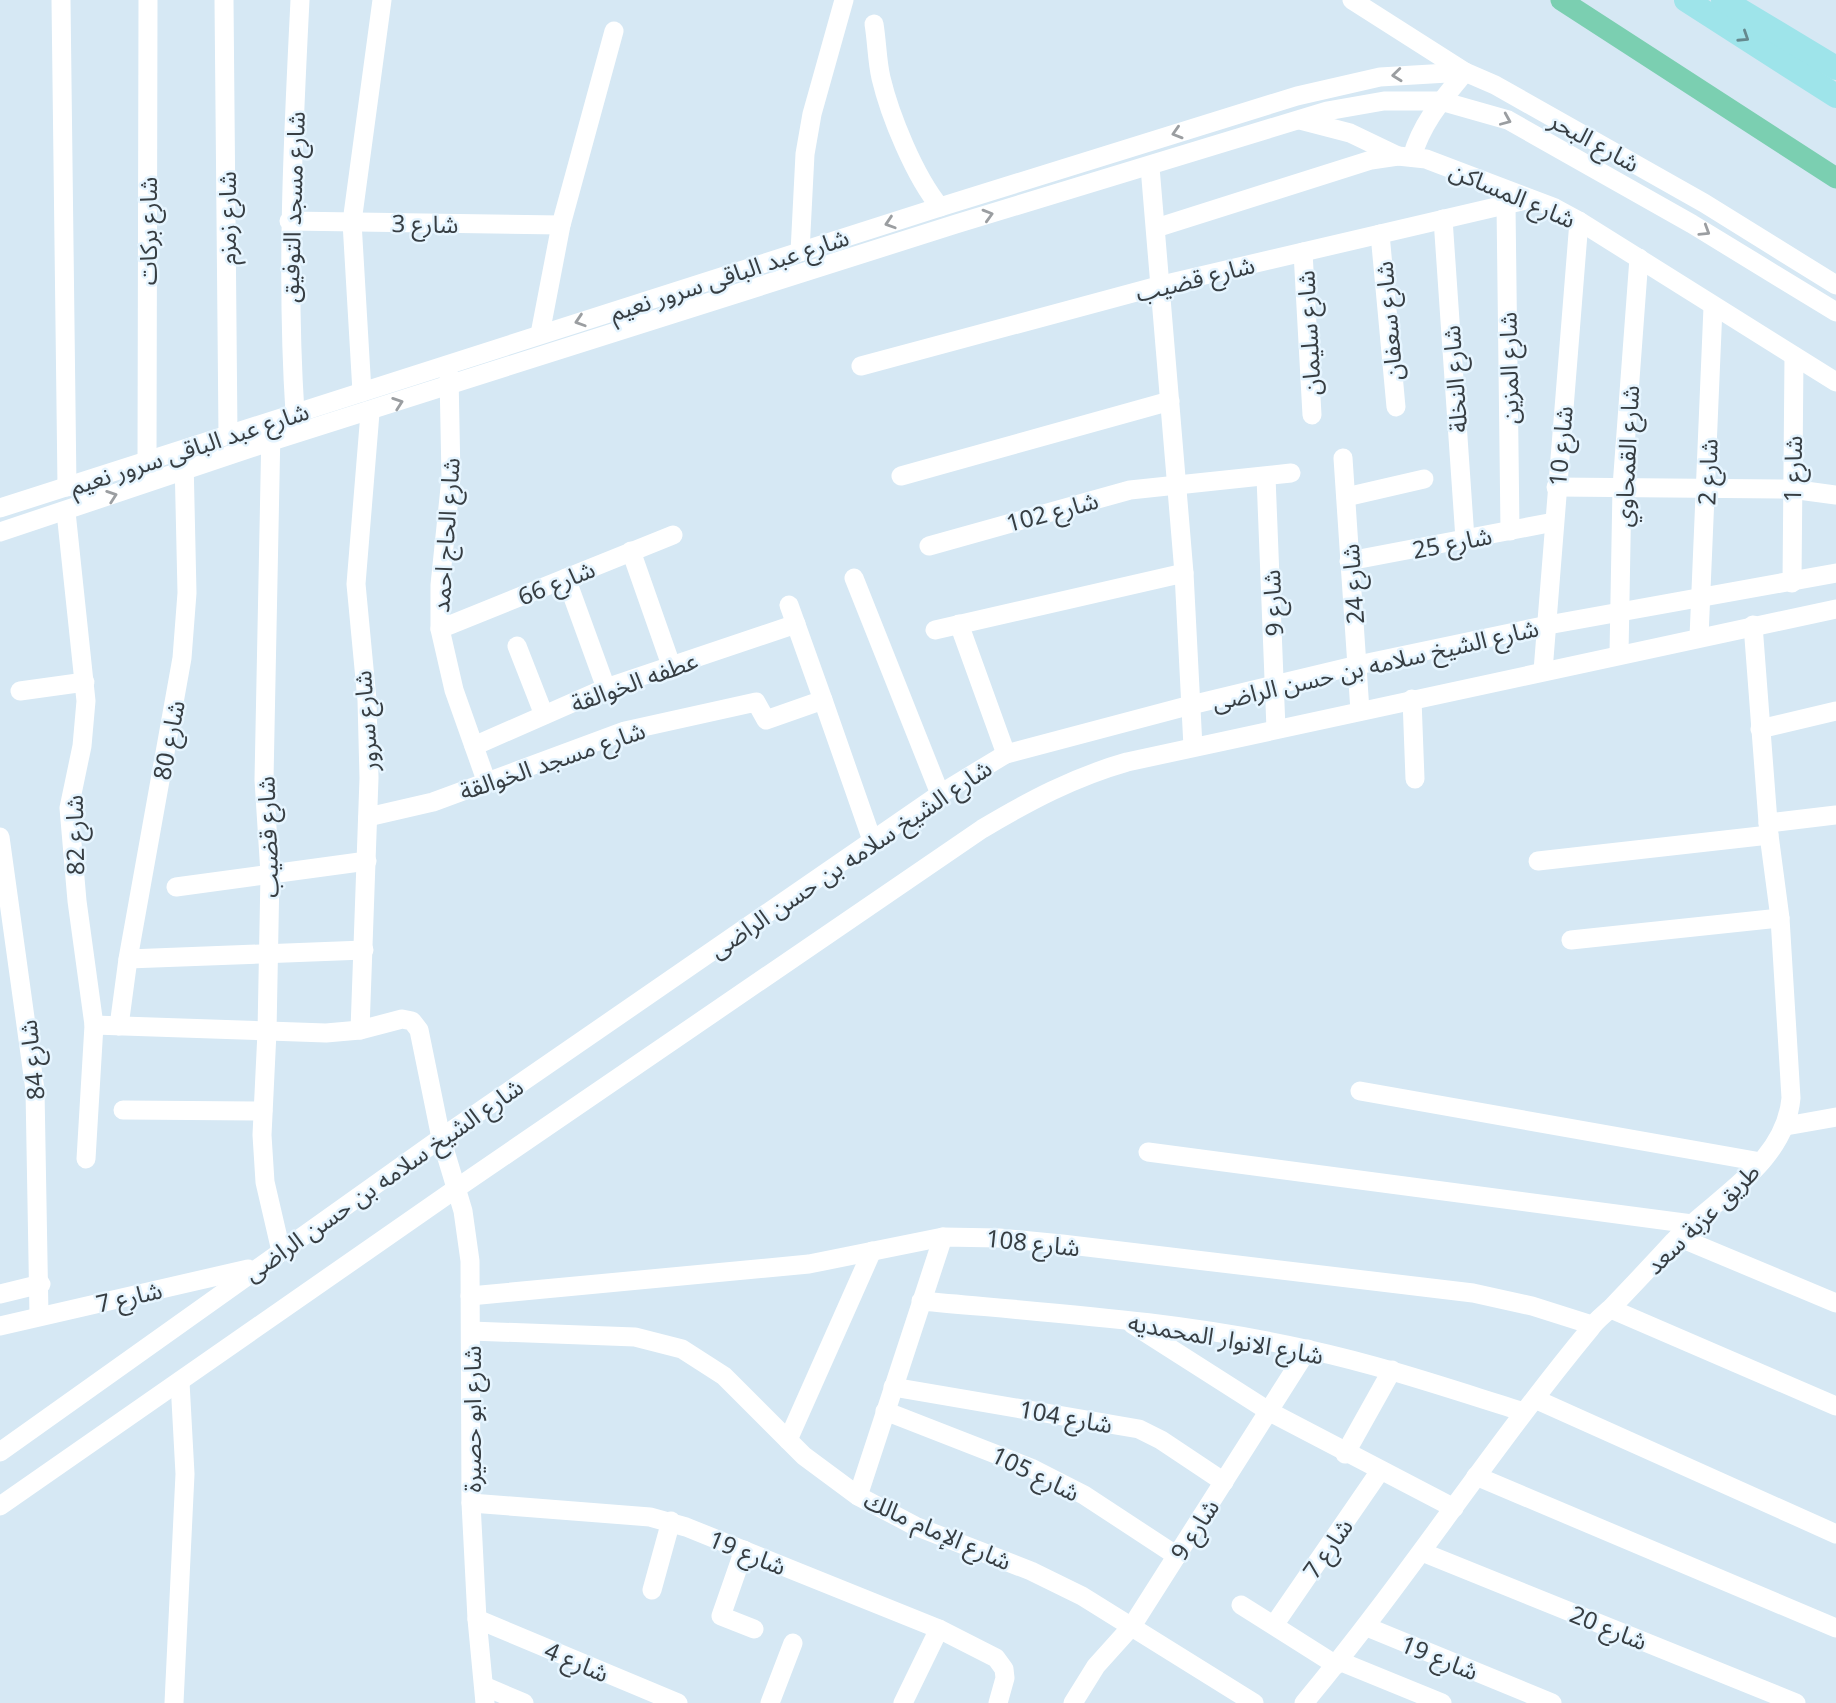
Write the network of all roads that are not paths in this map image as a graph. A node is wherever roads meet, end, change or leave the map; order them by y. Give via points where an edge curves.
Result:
1 (61, 0) edge
2 (148, 0) edge
3 (224, 0) edge
4 (300, 0) edge
5 (382, 0) edge
6 (844, 0) edge
7 (1352, 0) edge
8 (1686, 0) edge
9 (1723, 0) edge
10 (874, 24) dead end
11 (614, 31) dead end
12 (1836, 68) edge
13 (1465, 72) junction
14 (1836, 96) edge
15 (1441, 100) junction
16 (1299, 119) junction
17 (1405, 156) junction
18 (1150, 167) junction
19 (1530, 199) junction
20 (1506, 205) junction
21 (940, 207) junction
22 (1443, 219) junction
23 (289, 221) junction
24 (1580, 221) junction
25 (352, 222) junction
26 (561, 225) junction
27 (1156, 228) junction
28 (1380, 234) junction
29 (800, 252) junction
30 (1303, 252) junction
31 (1639, 258) junction
32 (1162, 285) junction
33 (1836, 285) edge
34 (1713, 307) junction
35 (1836, 312) edge
36 (540, 334) junction
37 (1794, 356) junction
38 (447, 364) junction
39 (861, 366) dead end
40 (1836, 382) edge
41 (450, 385) junction
42 (362, 392) junction
43 (1170, 401) junction
44 (1396, 407) dead end
45 (295, 413) junction
46 (370, 413) junction
47 (1312, 415) dead end
48 (270, 421) junction
49 (228, 435) junction
50 (272, 442) junction
51 (183, 451) junction
52 (1343, 458) dead end
53 (147, 462) junction
54 (186, 471) junction
55 (1291, 473) dead end
56 (901, 476) dead end
57 (1266, 477) junction
58 (1424, 479) dead end
59 (1177, 483) junction
60 (67, 487) junction
61 (1556, 487) junction
62 (1622, 487) junction
63 (1706, 487) junction
64 (1791, 489) junction
65 (1836, 495) edge
66 (1346, 497) junction
67 (0, 508) edge
68 (66, 512) junction
69 (1554, 522) junction
70 (1510, 531) junction
71 (0, 532) edge
72 (673, 535) dead end
73 (1465, 539) junction
74 (929, 546) dead end
75 (631, 551) junction
76 (1349, 561) junction
77 (1184, 573) junction
78 (1836, 573) edge
79 (566, 578) junction
80 (854, 578) dead end
81 (1792, 583) junction
82 (1702, 598) junction
83 (789, 605) dead end
84 (1836, 609) edge
85 (1622, 612) junction
86 (796, 624) junction
87 (959, 625) junction
88 (1548, 625) junction
89 (1753, 625) junction
90 (440, 629) junction
91 (935, 630) dead end
92 (1699, 637) junction
93 (517, 646) dead end
94 (1619, 654) junction
95 (1357, 664) junction
96 (671, 665) junction
97 (1543, 671) junction
98 (85, 682) junction
99 (1276, 684) junction
100 (606, 688) junction
101 (20, 691) dead end
102 (1412, 699) junction
103 (823, 700) junction
104 (1191, 705) junction
105 (1360, 711) junction
106 (1836, 711) edge
107 (544, 715) junction
108 (1276, 729) junction
109 (1760, 729) junction
110 (474, 747) junction
111 (1193, 747) junction
112 (1006, 754) junction
113 (1415, 779) dead end
114 (487, 783) junction
115 (940, 794) junction
116 (1836, 815) edge
117 (368, 817) junction
118 (1768, 829) junction
119 (0, 837) edge
120 (872, 840) junction
121 (367, 861) junction
122 (1538, 861) dead end
123 (270, 874) junction
124 (176, 887) dead end
125 (1780, 918) junction
126 (1571, 940) dead end
127 (363, 950) junction
128 (268, 954) junction
129 (128, 959) junction
130 (94, 1025) junction
131 (119, 1026) junction
132 (360, 1030) junction
133 (267, 1032) junction
134 (1360, 1091) dead end
135 (123, 1110) dead end
136 (263, 1111) junction
137 (1836, 1117) edge
138 (1786, 1126) junction
139 (441, 1138) junction
140 (1148, 1152) dead end
141 (86, 1159) dead end
142 (1761, 1162) junction
143 (457, 1188) junction
144 (1685, 1231) junction
145 (943, 1237) junction
146 (281, 1251) junction
147 (872, 1251) junction
148 (259, 1267) junction
149 (41, 1284) junction
150 (0, 1294) edge
151 (470, 1296) junction
152 (921, 1301) junction
153 (1836, 1303) edge
154 (1611, 1309) junction
155 (39, 1316) junction
156 (1125, 1320) junction
157 (1592, 1325) junction
158 (0, 1326) edge
159 (471, 1331) junction
160 (1308, 1349) junction
161 (1392, 1370) junction
162 (180, 1382) junction
163 (893, 1387) junction
164 (1530, 1405) junction
165 (1836, 1406) edge
166 (885, 1411) junction
167 (1270, 1412) junction
168 (788, 1440) junction
169 (0, 1452) edge
170 (1345, 1454) junction
171 (1380, 1471) junction
172 (1476, 1476) junction
173 (1224, 1482) junction
174 (858, 1496) junction
175 (471, 1503) junction
176 (0, 1506) edge
177 (1454, 1508) junction
178 (671, 1521) junction
179 (1836, 1534) edge
180 (744, 1550) junction
181 (1422, 1552) junction
182 (1177, 1556) junction
183 (652, 1590) dead end
184 (1241, 1605) dead end
185 (477, 1619) junction
186 (1274, 1625) junction
187 (1132, 1626) junction
188 (1367, 1627) junction
189 (1836, 1628) edge
190 (754, 1629) dead end
191 (939, 1629) junction
192 (793, 1643) dead end
193 (1338, 1663) junction
194 (484, 1694) edge
195 (174, 1703) edge
196 (524, 1703) edge
197 (678, 1703) edge
198 (770, 1703) edge
199 (903, 1703) edge
200 (998, 1703) edge
201 (1073, 1703) edge
202 (1254, 1703) edge
203 (1304, 1703) edge
204 (1442, 1703) edge
205 (1552, 1703) edge
206 (1796, 1703) edge

1 - 60 street
2 - 53 street, شارع بركات
3 - 49 street, شارع زمزم
4 - 23 street, شارع مسجد التوفيق
5 - 25 street
6 - 29 street via 805,154
7 - 13 street, شارع البحر
8 -> 14 main road
9 - 12 main road
10 - 21 street via 880,77 894,117
11 - 26 street
13 - 15 street
13 -> 21 street, شارع عبد الباقى سرور نعيم via 1412,73 1338,85
13 - 33 street, شارع البحر via 1704,202
15 - 16 street, شارع عبد الباقى سرور نعيم via 1384,101
15 - 17 street
15 -> 35 street, شارع البحر via 1529,130
16 - 17 street via 1350,133
16 - 18 street, شارع عبد الباقى سرور نعيم
17 - 19 street, شارع المساكن via 1426,159
17 - 27 street, شارع المساكن via 1371,160
18 - 27 street
41 -> 18 street, شارع عبد الباقى سرور نعيم
19 - 20 street, شارع قضيب
19 - 24 street, شارع المساكن
20 - 22 street, شارع قضيب
20 - 70 street, شارع المزين
21 -> 29 street, شارع عبد الباقى سرور نعيم
22 - 28 street, شارع قضيب
22 - 73 street, شارع النخلة
23 - 25 street, شارع 3
23 - 45 street, شارع مسجد التوفيق
24 - 31 street, شارع المساكن
24 - 61 street, شارع 10
25 - 26 street, شارع 3
25 - 42 street
26 - 36 street
27 - 32 street
28 - 30 street, شارع قضيب
28 - 44 street, شارع سعفان
29 -> 36 street, شارع عبد الباقى سرور نعيم
30 - 32 street, شارع قضيب
30 - 47 street, شارع سليمان
31 - 34 street, شارع المساكن
31 - 62 street, شارع القمحاوي
32 - 39 street, شارع قضيب
32 - 43 street
34 - 37 street, شارع المساكن
34 - 63 street, شارع 2
36 - 38 street, شارع عبد الباقى سرور نعيم
37 - 40 street, شارع المساكن
37 - 64 street, شارع 1
38 - 41 street, شارع الحاج احمد
38 - 42 street, شارع عبد الباقى سرور نعيم
46 -> 41 street, شارع عبد الباقى سرور نعيم
41 - 90 street, شارع الحاج احمد via 451,478
42 - 45 street, شارع عبد الباقى سرور نعيم
43 - 56 street
43 - 59 street
45 - 48 street, شارع عبد الباقى سرور نعيم
46 - 50 street, شارع عبد الباقى سرور نعيم
46 - 117 street, شارع سرور via 356,584 369,739
48 - 49 street, شارع عبد الباقى سرور نعيم
48 - 50 street, شارع قضيب
49 - 51 street, شارع عبد الباقى سرور نعيم
50 - 54 street, شارع عبد الباقى سرور نعيم
50 - 123 street, شارع قضيب via 264,780
51 - 53 street, شارع عبد الباقى سرور نعيم
51 - 54 street, شارع 80
52 - 66 street, شارع 24
53 - 60 street, شارع عبد الباقى سرور نعيم
68 -> 54 street, شارع عبد الباقى سرور نعيم
54 - 129 street, شارع 80 via 187,593 182,658
55 - 57 street, شارع 102
57 - 59 street, شارع 102
57 - 99 street, شارع 9
58 - 66 street
59 - 74 street, شارع 102 via 1130,490
59 - 77 street
60 - 67 street, شارع عبد الباقى سرور نعيم
61 - 62 street
61 - 69 street, شارع 10
62 - 63 street
62 - 85 street, شارع القمحاوي
63 - 64 street
63 - 82 street, شارع 2
64 - 65 street
64 - 81 street, شارع 1
66 - 76 street, شارع 24
68 - 71 street, شارع عبد الباقى سرور نعيم
68 - 98 street, شارع 82
69 - 70 street, شارع 25
69 - 88 street, شارع 10
70 - 73 street, شارع 25
72 - 75 street, شارع 66
73 - 76 street, شارع 25
75 - 79 street, شارع 66
75 - 96 street
76 - 95 street, شارع 24
77 - 87 street
77 - 104 street
78 - 81 street, شارع الشيخ سلامه بن حسن الراضى
79 - 90 street, شارع 66
79 - 100 street
80 - 115 street
81 - 82 street, شارع الشيخ سلامه بن حسن الراضى
82 - 85 street, شارع الشيخ سلامه بن حسن الراضى
82 - 92 street, شارع 2
83 - 86 street
84 - 89 street, شارع الشيخ سلامه بن حسن الراضى
85 - 88 street, شارع الشيخ سلامه بن حسن الراضى
85 - 94 street, شارع القمحاوي
86 - 96 street, عطفه الخوالقة
86 - 103 street
87 - 91 street
87 - 112 street
88 - 95 street, شارع الشيخ سلامه بن حسن الراضى
88 - 97 street, شارع 10
89 - 92 street, شارع الشيخ سلامه بن حسن الراضى
89 - 109 street, طريق عزبة سعد
90 - 110 street, شارع الحاج احمد
92 - 94 street, شارع الشيخ سلامه بن حسن الراضى
93 - 107 street
94 - 97 street, شارع الشيخ سلامه بن حسن الراضى
95 - 99 street, شارع الشيخ سلامه بن حسن الراضى
95 - 105 street, شارع 24
96 - 100 street, عطفه الخوالقة
97 - 102 street, شارع الشيخ سلامه بن حسن الراضى
98 - 101 street
98 - 130 street, شارع 82 via 86,724 70,793 69,822
99 - 104 street, شارع الشيخ سلامه بن حسن الراضى
99 - 108 street, شارع 9
100 - 107 street, عطفه الخوالقة
102 - 105 street, شارع الشيخ سلامه بن حسن الراضى
102 - 113 street
103 - 114 street, شارع مسجد الخوالقة via 766,720 755,702 648,726 581,746
103 - 120 street
104 - 111 street
104 - 112 street, شارع الشيخ سلامه بن حسن الراضى
105 - 108 street, شارع الشيخ سلامه بن حسن الراضى
106 - 109 street
107 - 110 street, عطفه الخوالقة
108 - 111 street, شارع الشيخ سلامه بن حسن الراضى
109 - 118 street, طريق عزبة سعد
110 - 114 street, شارع الحاج احمد
111 - 143 street, شارع الشيخ سلامه بن حسن الراضى via 1092,772 982,829
112 - 115 street, شارع الشيخ سلامه بن حسن الراضى
114 - 117 street, شارع مسجد الخوالقة
115 - 120 street, شارع الشيخ سلامه بن حسن الراضى
116 - 118 street
117 - 121 street, شارع سرور
118 - 122 street
118 - 125 street, طريق عزبة سعد
119 - 149 street, شارع 84 via 35,1090
120 - 139 street, شارع الشيخ سلامه بن حسن الراضى
121 - 123 street
121 - 127 street, شارع سرور
123 - 124 street
123 - 128 street, شارع قضيب
125 - 126 street
125 - 138 street, طريق عزبة سعد via 1791,1098
127 - 128 street
127 - 132 street, شارع سرور
128 - 129 street
128 - 133 street, شارع قضيب
129 - 131 street, شارع 80
130 - 131 street
130 - 141 street, شارع 82
131 - 133 street
132 - 133 street
132 - 139 street, شارع ابو حصيرة via 402,1019 416,1025
133 - 136 street, شارع قضيب
134 - 142 street
135 - 136 street
136 - 146 street, شارع قضيب via 265,1182
137 - 138 street
138 - 142 street, طريق عزبة سعد
139 - 143 street, شارع ابو حصيرة
139 - 146 street, شارع الشيخ سلامه بن حسن الراضى
140 - 144 street
142 - 144 street, طريق عزبة سعد
143 - 151 street, شارع ابو حصيرة via 469,1251
143 - 162 street, شارع الشيخ سلامه بن حسن الراضى
144 - 153 street
144 - 154 street, طريق عزبة سعد
145 - 147 street, شارع 108
145 - 152 street
145 - 157 street, شارع 108 via 1062,1244 1473,1293
146 - 148 street, شارع الشيخ سلامه بن حسن الراضى
147 - 151 street, شارع 108 via 810,1264
147 - 168 street
148 - 155 street, شارع 7
148 - 169 street, شارع الشيخ سلامه بن حسن الراضى
149 - 150 street
149 - 155 street, شارع 84
151 - 159 street, شارع ابو حصيرة
152 - 156 street, شارع الانوار المحمديه
152 - 163 street
154 - 157 street, طريق عزبة سعد
154 - 165 street
155 - 158 street, شارع 7
156 - 160 street, شارع الانوار المحمديه
156 - 167 street
157 - 164 street, طريق عزبة سعد
159 - 168 street, شارع الإمام مالك via 635,1337 668,1344 724,1376
159 - 175 street, شارع ابو حصيرة
160 - 161 street, شارع الانوار المحمديه
160 - 167 street, شارع 9
161 - 164 street, شارع الانوار المحمديه
161 - 170 street
162 - 176 street, شارع الشيخ سلامه بن حسن الراضى
162 - 195 street via 186,1474
163 - 166 street
163 - 173 street, شارع 104 via 1139,1430
164 - 172 street, طريق عزبة سعد
164 - 179 street, شارع الانوار المحمديه
166 - 174 street
166 - 182 street, شارع 105 via 1031,1468 1084,1495
167 - 170 street
167 - 173 street, شارع 9
168 - 174 street, شارع الإمام مالك
170 - 171 street
171 - 177 street
171 - 186 street, شارع 7
172 - 177 street, طريق عزبة سعد
172 - 189 street
173 - 182 street, شارع 9
174 - 187 street, شارع الإمام مالك via 944,1539 1057,1583
175 - 178 street, شارع 19
175 - 185 street, شارع ابو حصيرة
177 - 181 street, طريق عزبة سعد
178 - 180 street, شارع 19
178 - 183 street
180 - 190 street via 721,1616
180 - 191 street, شارع 19
181 - 188 street, طريق عزبة سعد
181 - 206 street, شارع 20
182 - 187 street, شارع 9
184 - 186 street
185 - 194 street, شارع ابو حصيرة
185 - 197 street, شارع 4
186 - 193 street
187 - 201 street, شارع 9 via 1096,1666
187 - 202 street, شارع الإمام مالك
188 - 193 street, طريق عزبة سعد
188 - 205 street, شارع 19
191 - 199 street
191 - 200 street, شارع 19 via 996,1658 1005,1678
192 - 198 street
193 - 203 street, طريق عزبة سعد
193 - 204 street
194 - 196 street

